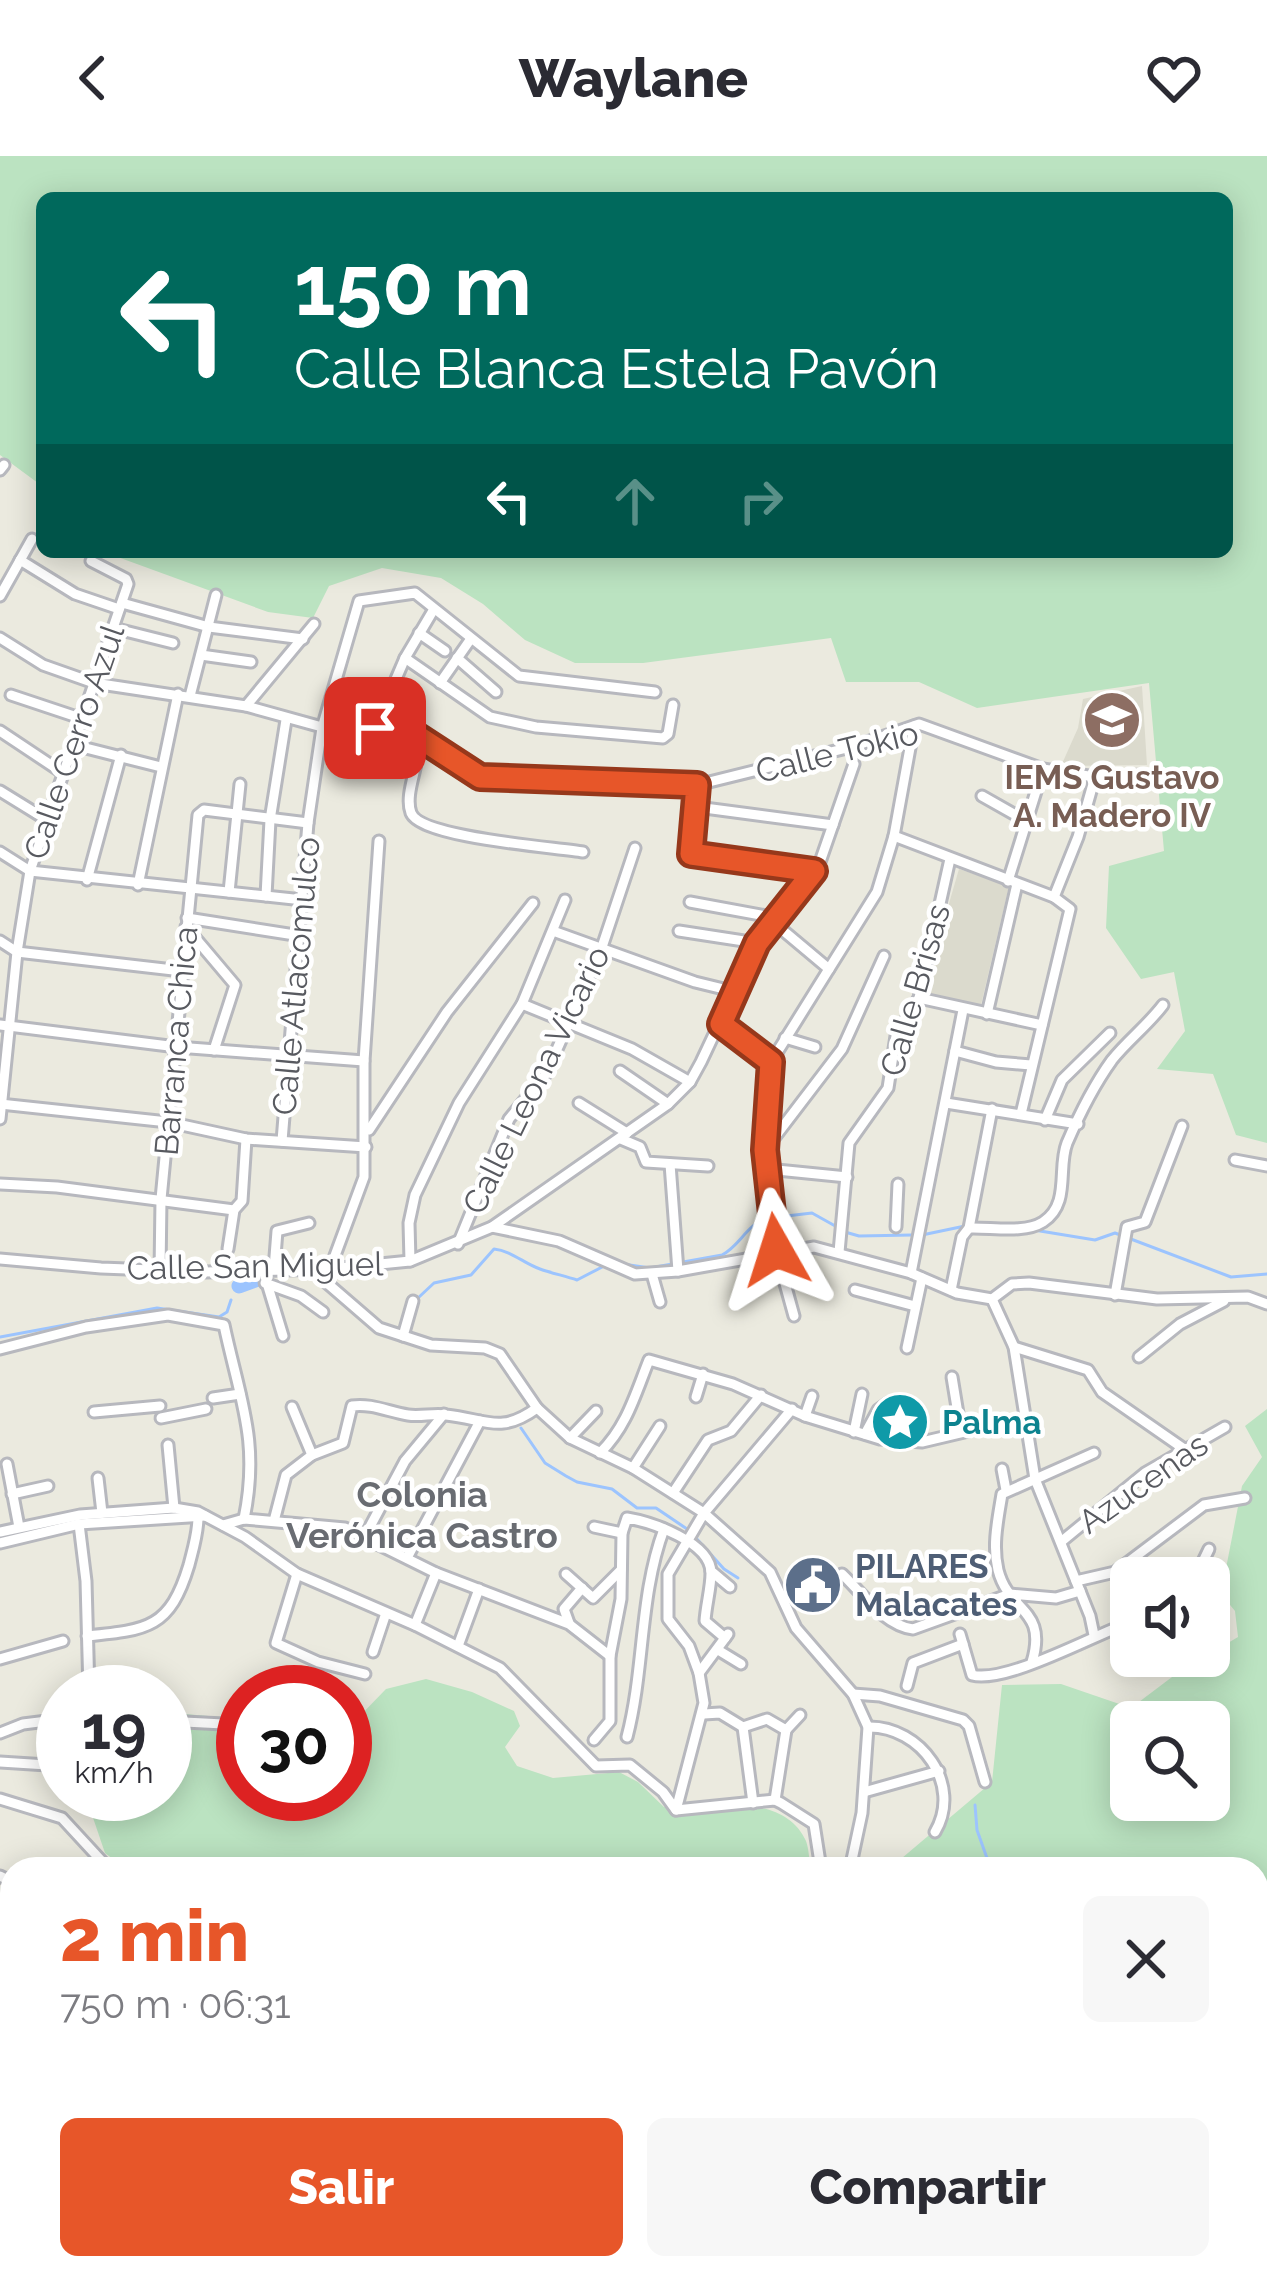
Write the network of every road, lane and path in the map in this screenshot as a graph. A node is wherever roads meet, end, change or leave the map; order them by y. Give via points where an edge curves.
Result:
1 (32, 539) dead end
2 (20, 560) junction
3 (92, 561) dead end
4 (216, 595) dead end
5 (0, 596) edge
6 (121, 606) junction
7 (434, 608) junction
8 (314, 624) dead end
9 (208, 627) junction
10 (113, 628) junction
11 (419, 633) junction
12 (0, 638) edge
13 (303, 639) junction
14 (470, 640) junction
15 (173, 643) dead end
16 (445, 651) dead end
17 (201, 655) junction
18 (404, 658) junction
19 (458, 658) junction
20 (251, 662) dead end
21 (94, 683) junction
22 (440, 683) junction
23 (496, 692) dead end
24 (655, 692) dead end
25 (11, 695) dead end
26 (184, 695) junction
27 (673, 705) dead end
28 (246, 706) junction
29 (83, 719) junction
30 (286, 720) junction
31 (914, 726) junction
32 (322, 728) junction
33 (375, 728) junction
34 (388, 730) junction
35 (0, 731) edge
36 (74, 745) junction
37 (121, 755) junction
38 (854, 764) dead end
39 (161, 767) junction
40 (1043, 769) junction
41 (63, 773) junction
42 (1144, 776) dead end
43 (1095, 777) junction
44 (240, 784) dead end
45 (697, 785) junction
46 (0, 790) edge
47 (982, 796) dead end
48 (697, 807) junction
49 (236, 816) junction
50 (47, 820) junction
51 (270, 820) junction
52 (1028, 822) junction
53 (308, 823) junction
54 (833, 825) junction
55 (894, 836) junction
56 (379, 841) dead end
57 (635, 848) dead end
58 (0, 852) edge
59 (584, 852) dead end
60 (950, 859) junction
61 (30, 871) junction
62 (814, 871) junction
63 (87, 880) junction
64 (1013, 882) junction
65 (138, 885) junction
66 (191, 887) junction
67 (230, 892) junction
68 (266, 896) junction
69 (1054, 897) junction
70 (303, 900) junction
71 (565, 900) dead end
72 (690, 902) dead end
73 (533, 903) dead end
74 (775, 920) junction
75 (186, 922) junction
76 (553, 931) junction
77 (679, 931) dead end
78 (301, 936) junction
79 (0, 941) edge
80 (757, 943) junction
81 (601, 950) junction
82 (17, 952) junction
83 (884, 956) dead end
84 (829, 969) junction
85 (182, 971) junction
86 (736, 992) junction
87 (919, 998) junction
88 (0, 1000) edge
89 (522, 1004) junction
90 (1163, 1005) dead end
91 (11, 1007) junction
92 (964, 1010) junction
93 (987, 1014) junction
94 (568, 1021) junction
95 (721, 1024) junction
96 (1042, 1025) junction
97 (4, 1026) edge
98 (1110, 1034) dead end
99 (785, 1039) junction
100 (178, 1047) junction
101 (815, 1047) dead end
102 (214, 1050) junction
103 (955, 1051) junction
104 (291, 1054) junction
105 (364, 1060) junction
106 (771, 1062) junction
107 (1031, 1065) junction
108 (620, 1071) dead end
109 (690, 1082) junction
110 (579, 1103) dead end
111 (946, 1103) junction
112 (1, 1104) edge
113 (668, 1104) junction
114 (992, 1109) junction
115 (1021, 1114) junction
116 (0, 1119) edge
117 (1045, 1120) junction
118 (168, 1122) junction
119 (1078, 1124) junction
120 (1182, 1126) dead end
121 (367, 1133) junction
122 (624, 1136) junction
123 (246, 1138) junction
124 (282, 1141) junction
125 (366, 1147) junction
126 (765, 1150) junction
127 (1235, 1160) dead end
128 (670, 1164) junction
129 (708, 1166) dead end
130 (1267, 1166) edge
131 (766, 1169) junction
132 (847, 1178) junction
133 (0, 1184) edge
134 (898, 1184) dead end
135 (161, 1199) junction
136 (896, 1207) junction
137 (234, 1210) junction
138 (924, 1211) junction
139 (1145, 1222) junction
140 (309, 1223) dead end
141 (969, 1225) junction
142 (493, 1227) junction
143 (896, 1227) dead end
144 (1156, 1235) dead end
145 (458, 1244) junction
146 (228, 1250) dead end
147 (776, 1250) junction
148 (839, 1252) junction
149 (0, 1258) edge
150 (410, 1261) junction
151 (678, 1264) junction
152 (268, 1269) junction
153 (330, 1269) junction
154 (312, 1270) junction
155 (160, 1272) junction
156 (652, 1274) junction
157 (917, 1276) junction
158 (265, 1282) junction
159 (855, 1290) dead end
160 (951, 1291) junction
161 (1115, 1295) junction
162 (1235, 1297) junction
163 (992, 1299) junction
164 (413, 1301) dead end
165 (660, 1302) dead end
166 (1267, 1304) edge
167 (915, 1306) junction
168 (323, 1312) dead end
169 (794, 1316) dead end
170 (283, 1336) dead end
171 (403, 1336) junction
172 (1015, 1347) junction
173 (907, 1348) dead end
174 (0, 1349) edge
175 (1139, 1357) dead end
176 (703, 1374) junction
177 (952, 1377) dead end
178 (240, 1394) junction
179 (862, 1394) dead end
180 (761, 1395) junction
181 (812, 1396) dead end
182 (696, 1397) dead end
183 (888, 1403) dead end
184 (160, 1406) dead end
185 (292, 1407) dead end
186 (536, 1408) junction
187 (792, 1409) junction
188 (596, 1411) dead end
189 (94, 1412) dead end
190 (444, 1414) junction
191 (806, 1417) junction
192 (160, 1418) dead end
193 (1024, 1418) junction
194 (480, 1421) junction
195 (660, 1426) dead end
196 (1225, 1427) dead end
197 (961, 1432) junction
198 (860, 1433) junction
199 (570, 1438) junction
200 (168, 1444) dead end
201 (1187, 1451) junction
202 (600, 1453) junction
203 (1094, 1453) dead end
204 (312, 1455) junction
205 (7, 1464) dead end
206 (633, 1468) junction
207 (1002, 1469) dead end
208 (98, 1478) dead end
209 (1035, 1479) junction
210 (48, 1486) dead end
211 (1006, 1490) junction
212 (673, 1493) junction
213 (12, 1494) junction
214 (1245, 1498) dead end
215 (173, 1508) junction
216 (704, 1513) junction
217 (200, 1515) junction
218 (104, 1517) junction
219 (244, 1519) junction
220 (274, 1522) junction
221 (79, 1524) junction
222 (223, 1525) junction
223 (19, 1527) junction
224 (594, 1527) dead end
225 (664, 1529) junction
226 (0, 1532) edge
227 (622, 1533) junction
228 (365, 1536) junction
229 (691, 1536) junction
230 (1062, 1541) junction
231 (0, 1544) edge
232 (1209, 1549) dead end
233 (1137, 1557) edge
234 (1205, 1557) edge
235 (407, 1558) junction
236 (621, 1570) junction
237 (711, 1571) junction
238 (436, 1573) junction
239 (297, 1574) junction
240 (566, 1574) dead end
241 (842, 1574) dead end
242 (1110, 1574) edge
243 (1078, 1586) junction
244 (730, 1587) dead end
245 (582, 1588) junction
246 (478, 1589) junction
247 (1010, 1594) junction
248 (386, 1613) junction
249 (569, 1624) junction
250 (415, 1625) junction
251 (1110, 1629) edge
252 (1094, 1635) junction
253 (87, 1636) junction
254 (63, 1641) dead end
255 (458, 1646) junction
256 (718, 1650) junction
257 (373, 1652) dead end
258 (610, 1656) junction
259 (0, 1659) edge
260 (1032, 1662) junction
261 (741, 1664) dead end
262 (88, 1665) edge
263 (330, 1665) edge
264 (699, 1673) junction
265 (907, 1686) dead end
266 (853, 1694) junction
267 (704, 1714) junction
268 (800, 1715) dead end
269 (36, 1722) edge
270 (743, 1727) junction
271 (868, 1727) junction
272 (786, 1730) junction
273 (0, 1733) edge
274 (627, 1737) dead end
275 (594, 1740) dead end
276 (0, 1762) edge
277 (36, 1764) edge
278 (939, 1771) junction
279 (986, 1782) dead end
280 (864, 1792) junction
281 (0, 1798) edge
282 (775, 1800) junction
283 (753, 1803) junction
284 (676, 1810) junction
285 (934, 1832) dead end
286 (98, 1857) edge
287 (818, 1857) edge
288 (852, 1857) edge

1 - 2 street
2 - 5 street
2 - 6 street via 75,594
3 - 6 street, Calle Cerro Azul via 128,581
4 - 9 street
6 - 9 street
6 - 10 street, Calle Cerro Azul
7 - 11 street
7 - 14 street
7 - 32 street, Calle Atlacomulco via 408,592 358,601
8 - 13 street
9 - 13 street
9 - 17 street
10 - 15 street
10 - 21 street, Calle Cerro Azul
11 - 16 street
11 - 18 street
12 - 21 street, Calle Tokio
13 - 28 street
14 - 19 street
14 - 24 street via 519,676
17 - 20 street
17 - 26 street
18 - 22 street
18 - 33 street
19 - 22 street
19 - 23 street
21 - 26 street, Calle Tokio
21 - 29 street, Calle Cerro Azul
22 - 27 street via 490,717 536,728 667,737
25 - 29 street
26 - 28 street, Calle Tokio
26 - 39 street
28 - 30 street, Calle Tokio
29 - 36 street, Calle Cerro Azul
30 - 32 street, Calle Tokio
30 - 51 street
31 - 40 street, Calle Tokio
31 - 45 street, Calle Tokio
31 - 55 street
32 - 33 street, Calle Tokio
32 - 53 street, Calle Atlacomulco
33 - 34 street, Calle Tokio
34 - 45 street, Calle Tokio via 414,734 480,777
34 - 59 street via 419,750 411,795 423,824
35 - 41 street
36 - 37 street
36 - 41 street, Calle Cerro Azul
37 - 39 street
37 - 63 street
38 - 54 street, Calle San Miguel
39 - 65 street
40 - 43 street, Calle Tokio
40 - 52 street
41 - 50 street, Calle Cerro Azul
42 - 43 street, Calle Tokio
43 - 69 street
44 - 49 street
45 - 48 street
46 - 50 street
47 - 52 street
48 - 54 street
48 - 62 street via 691,854
49 - 51 street
49 - 66 street, Barranca Chica via 200,811
49 - 67 street
50 - 61 street, Calle Cerro Azul
51 - 53 street
51 - 68 street
52 - 64 street
53 - 70 street, Calle Atlacomulco
54 - 62 street, Calle San Miguel
55 - 60 street
55 - 84 street via 877,892
56 - 105 street
57 - 81 street, Calle Leona Vicario
58 - 61 street
60 - 64 street
60 - 87 street, Calle Brisas
61 - 63 street
61 - 82 street, Calle Cerro Azul
62 - 74 street, Calle San Miguel
63 - 65 street
64 - 69 street
64 - 93 street
65 - 66 street
66 - 67 street
66 - 75 street, Barranca Chica
67 - 68 street
68 - 70 street
69 - 96 street via 1070,909
70 - 78 street, Calle Atlacomulco
71 - 76 street
72 - 74 street
73 - 121 street via 446,1012
74 - 80 street, Calle San Miguel
74 - 84 street
75 - 78 street
75 - 85 street, Barranca Chica
75 - 102 street via 236,985
76 - 81 street
76 - 89 street
77 - 80 street
78 - 104 street, Calle Atlacomulco
79 - 82 street
80 - 86 street, Calle San Miguel
81 - 86 street
81 - 94 street, Calle Leona Vicario
82 - 85 street
82 - 91 street, Calle Cerro Azul
83 - 126 street via 842,1049
84 - 99 street
85 - 100 street, Barranca Chica
86 - 95 street, Calle San Miguel
87 - 92 street
87 - 132 street, Calle Brisas via 896,1036 888,1088 849,1143
88 - 91 street
89 - 94 street
89 - 150 street via 459,1103 415,1195
90 - 119 street via 1111,1062
91 - 97 street, Calle Cerro Azul
92 - 93 street
92 - 103 street
93 - 96 street
94 - 109 street
94 - 145 street, Calle Leona Vicario via 546,1074 509,1119
95 - 106 street
95 - 109 street, Calle San Miguel
96 - 107 street
97 - 100 street
97 - 112 street, Calle Cerro Azul
98 - 117 street via 1062,1080
99 - 101 street
99 - 106 street
100 - 102 street
100 - 118 street, Barranca Chica
102 - 104 street
103 - 107 street
103 - 111 street
104 - 105 street
104 - 124 street, Calle Atlacomulco
105 - 121 street
106 - 126 street
107 - 115 street
108 - 113 street
109 - 113 street, Calle San Miguel
110 - 122 street
111 - 114 street
111 - 138 street
112 - 116 street, Calle Cerro Azul
112 - 118 street
113 - 122 street, Calle San Miguel
114 - 115 street
114 - 141 street
115 - 117 street
117 - 119 street
118 - 123 street
118 - 135 street, Barranca Chica
119 - 141 street via 1064,1154 1063,1189 1042,1223
120 - 139 street
121 - 125 street
122 - 128 street via 646,1162
122 - 142 street, Calle San Miguel
123 - 124 street
123 - 137 street, Calle Atlacomulco via 242,1201
124 - 125 street
125 - 153 street via 358,1197
126 - 131 street
127 - 130 street
128 - 129 street
128 - 151 street
131 - 132 street
131 - 147 street
132 - 148 street, Calle Brisas
133 - 135 street
134 - 136 street
135 - 137 street
135 - 155 street, Barranca Chica
136 - 138 street
136 - 143 street
137 - 146 street, Calle Atlacomulco
138 - 157 street
139 - 144 street
139 - 161 street via 1124,1235
140 - 152 street via 277,1231
141 - 160 street
142 - 145 street, Calle San Miguel
142 - 156 street
145 - 150 street, Calle San Miguel
147 - 148 street
147 - 151 street
147 - 169 street
148 - 157 street
149 - 155 street, Calle San Miguel
150 - 153 street, Calle San Miguel
151 - 156 street
152 - 154 street, Calle San Miguel
152 - 155 street, Calle San Miguel
152 - 158 street
153 - 154 street, Calle San Miguel
154 - 171 street via 373,1324
156 - 165 street
157 - 160 street
157 - 167 street
158 - 168 street
158 - 170 street
159 - 167 street
160 - 163 street
161 - 162 street
161 - 163 street via 1029,1283
162 - 166 street
162 - 175 street via 1191,1317
163 - 172 street
164 - 171 street
167 - 173 street
171 - 186 street via 493,1350
172 - 193 street
172 - 201 street via 1088,1370 1102,1392
174 - 178 street via 168,1315 224,1324
176 - 180 street
176 - 182 street
176 - 202 street via 649,1360 618,1435
177 - 197 street
178 - 192 street
178 - 219 street via 252,1447
179 - 198 street
180 - 187 street
180 - 212 street via 736,1426 708,1440
181 - 191 street
183 - 198 street
184 - 189 street
185 - 204 street
186 - 194 street via 512,1424
186 - 199 street
187 - 191 street
187 - 216 street
188 - 199 street
190 - 194 street
190 - 204 street via 352,1406 343,1443
190 - 228 street via 405,1461
191 - 198 street
193 - 197 street
193 - 209 street
194 - 235 street
195 - 206 street
196 - 201 street, Azucenas
197 - 198 street via 922,1442
199 - 202 street
200 - 215 street
201 - 230 street, Azucenas via 1145,1473
202 - 206 street
203 - 209 street
204 - 220 street via 284,1478
205 - 213 street
206 - 212 street
207 - 211 street
208 - 218 street
209 - 211 street
209 - 230 street
210 - 213 street
211 - 247 street via 994,1542
212 - 216 street
213 - 223 street
214 - 233 street via 1202,1505
215 - 217 street
215 - 218 street
216 - 229 street
216 - 266 street via 770,1572 796,1628
217 - 218 street
217 - 222 street
217 - 253 street via 178,1601 153,1623
218 - 221 street
218 - 223 street
219 - 220 street
219 - 222 street
220 - 228 street
221 - 231 street
221 - 253 street
222 - 239 street
223 - 226 street
224 - 227 street
225 - 227 street via 627,1518
225 - 229 street
225 - 274 street
227 - 236 street
228 - 235 street
229 - 237 street
229 - 264 street via 665,1590 668,1619
230 - 243 street
232 - 234 street
235 - 238 street
236 - 245 street via 596,1598
236 - 258 street
237 - 244 street
237 - 256 street via 705,1621 727,1636
238 - 246 street
238 - 250 street
239 - 248 street
239 - 263 street via 276,1643
240 - 245 street
241 - 247 street via 901,1628 923,1628
242 - 243 street
243 - 247 street via 1055,1598
243 - 252 street
245 - 249 street via 564,1609
246 - 249 street
246 - 255 street
247 - 260 street via 1036,1627
248 - 250 street
248 - 257 street
249 - 258 street
250 - 255 street
251 - 252 street
252 - 260 street
253 - 262 street
254 - 259 street
255 - 284 street via 500,1668 596,1766 642,1772
256 - 261 street
256 - 264 street
258 - 275 street via 610,1721
260 - 265 street via 976,1678 961,1639 914,1664
264 - 267 street
266 - 271 street
266 - 279 street via 963,1720
267 - 270 street via 720,1713
267 - 284 street
268 - 272 street
269 - 273 street
270 - 272 street via 767,1719
270 - 283 street
271 - 278 street via 900,1735
271 - 280 street
272 - 282 street
276 - 277 street
278 - 280 street
278 - 285 street via 946,1808
280 - 288 street
281 - 286 street via 62,1819
282 - 283 street
282 - 287 street via 812,1821
283 - 284 street

